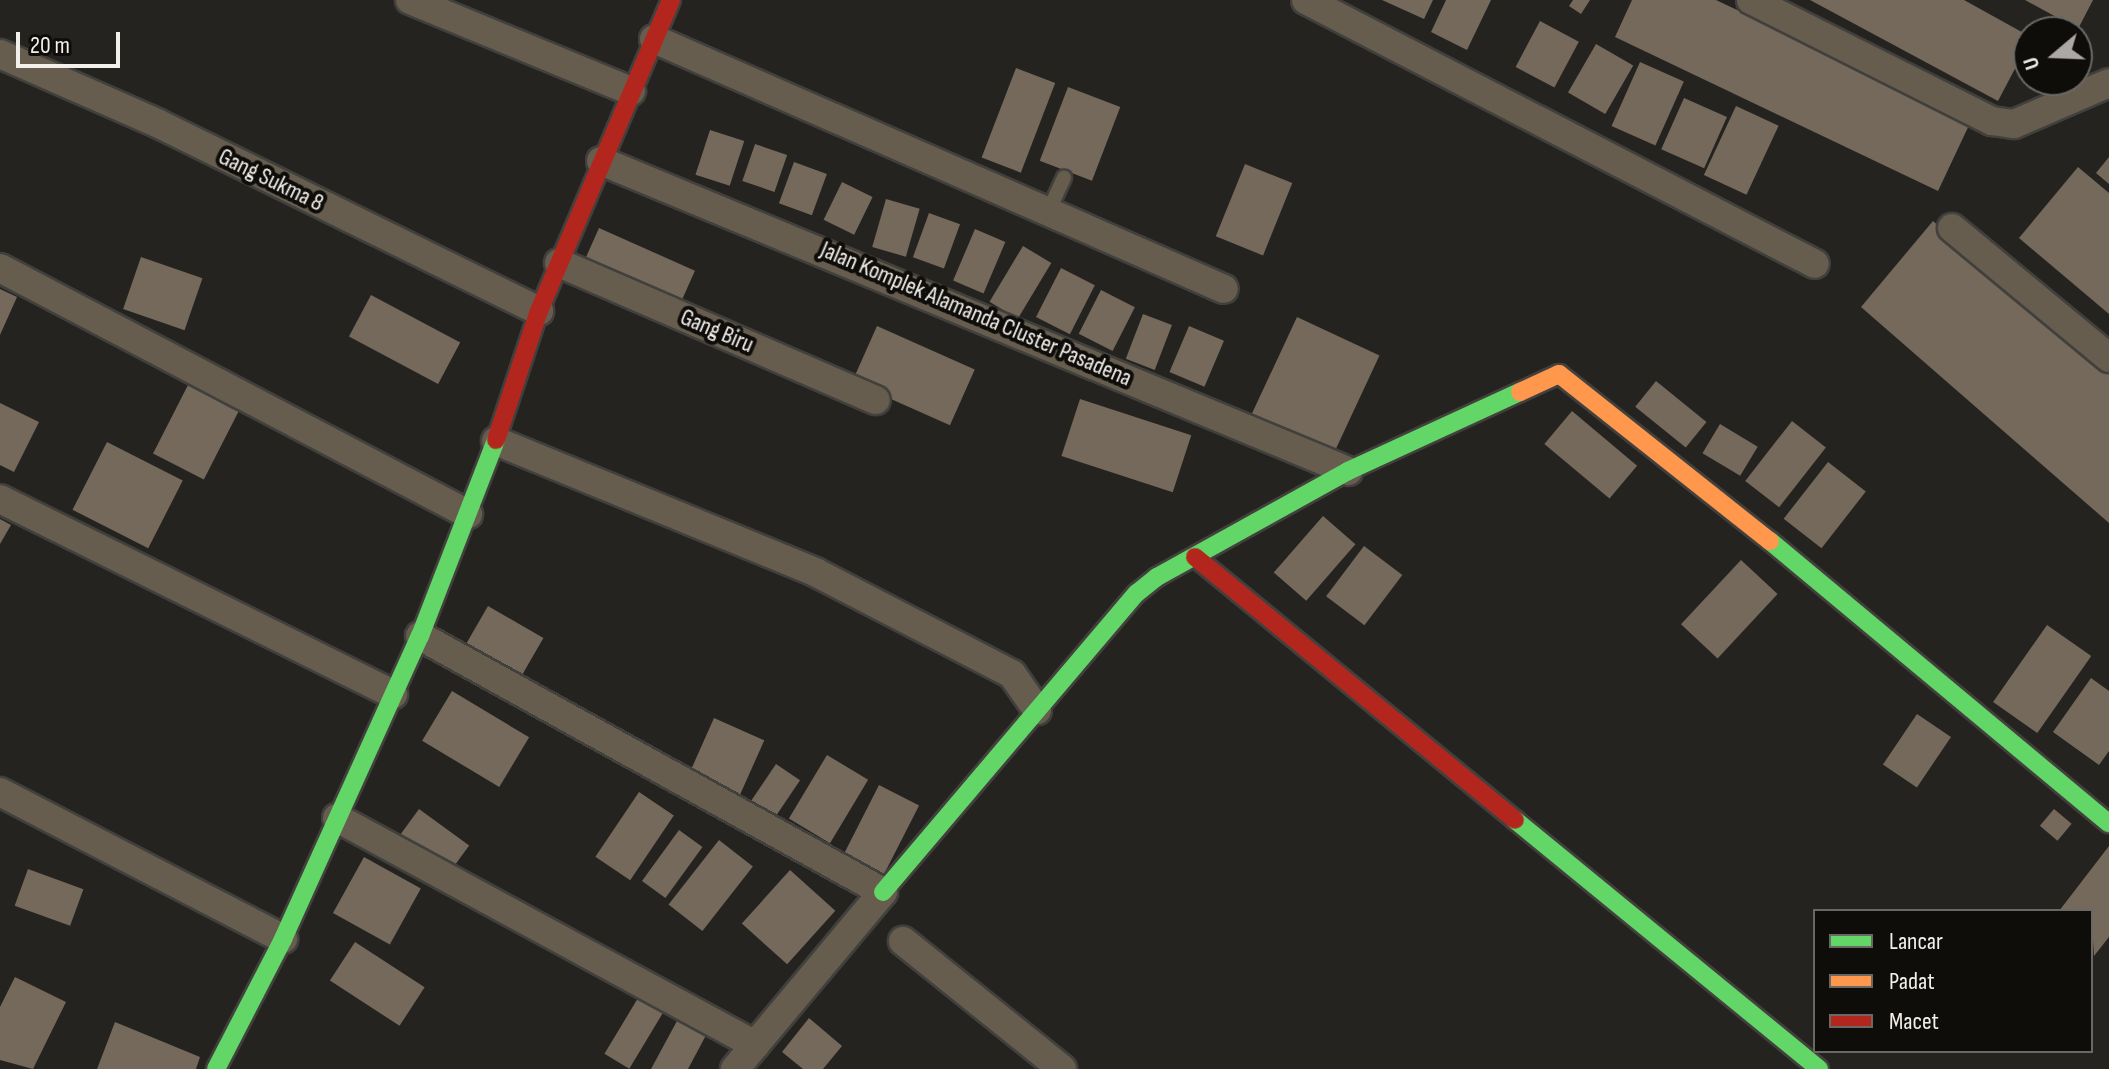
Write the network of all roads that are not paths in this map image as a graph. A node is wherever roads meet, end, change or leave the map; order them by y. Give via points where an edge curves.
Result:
1 (410, 0) edge
2 (671, 0) edge
3 (1306, 0) edge
4 (1751, 0) edge
5 (654, 39) junction
6 (0, 54) edge
7 (2109, 83) edge
8 (631, 91) junction
9 (601, 161) junction
10 (1064, 178) dead end
11 (1048, 212) junction
12 (1952, 228) dead end
13 (559, 263) junction
14 (1815, 264) dead end
15 (0, 268) edge
16 (1224, 289) dead end
17 (539, 311) junction
18 (2109, 358) edge
19 (876, 400) dead end
20 (496, 441) junction
21 (1348, 471) junction
22 (0, 499) edge
23 (468, 514) junction
24 (1195, 557) junction
25 (420, 636) junction
26 (393, 694) junction
27 (1037, 710) junction
28 (0, 792) edge
29 (337, 818) junction
30 (2109, 823) edge
31 (883, 892) junction
32 (283, 939) junction
33 (903, 941) dead end
34 (755, 1045) junction
35 (216, 1069) edge
36 (735, 1069) edge
37 (1062, 1069) edge
38 (1819, 1069) edge

1 - 8 street
2 - 5 street
3 - 14 street
4 - 7 street via 1992,121 2014,124
5 - 8 street
5 - 11 street
6 - 17 street, Gang Sukma 8 via 157,123
8 - 9 street
9 - 13 street
9 - 21 street, Jalan Komplek Alamanda Cluster Pasadena
10 - 11 lane
11 - 16 street
12 - 18 street
13 - 17 street
13 - 19 street, Gang Biru
15 - 23 street
17 - 20 street
20 - 23 street
20 - 27 street via 815,572 1012,674
21 - 24 street
21 - 30 street via 1559,374 1880,628
22 - 26 street
23 - 25 street
24 - 27 street via 1137,593
24 - 38 street
25 - 26 street
25 - 31 street
26 - 29 street
27 - 31 street
28 - 32 street
29 - 32 street
29 - 34 street
31 - 34 street
32 - 35 street
33 - 37 street
34 - 36 street

